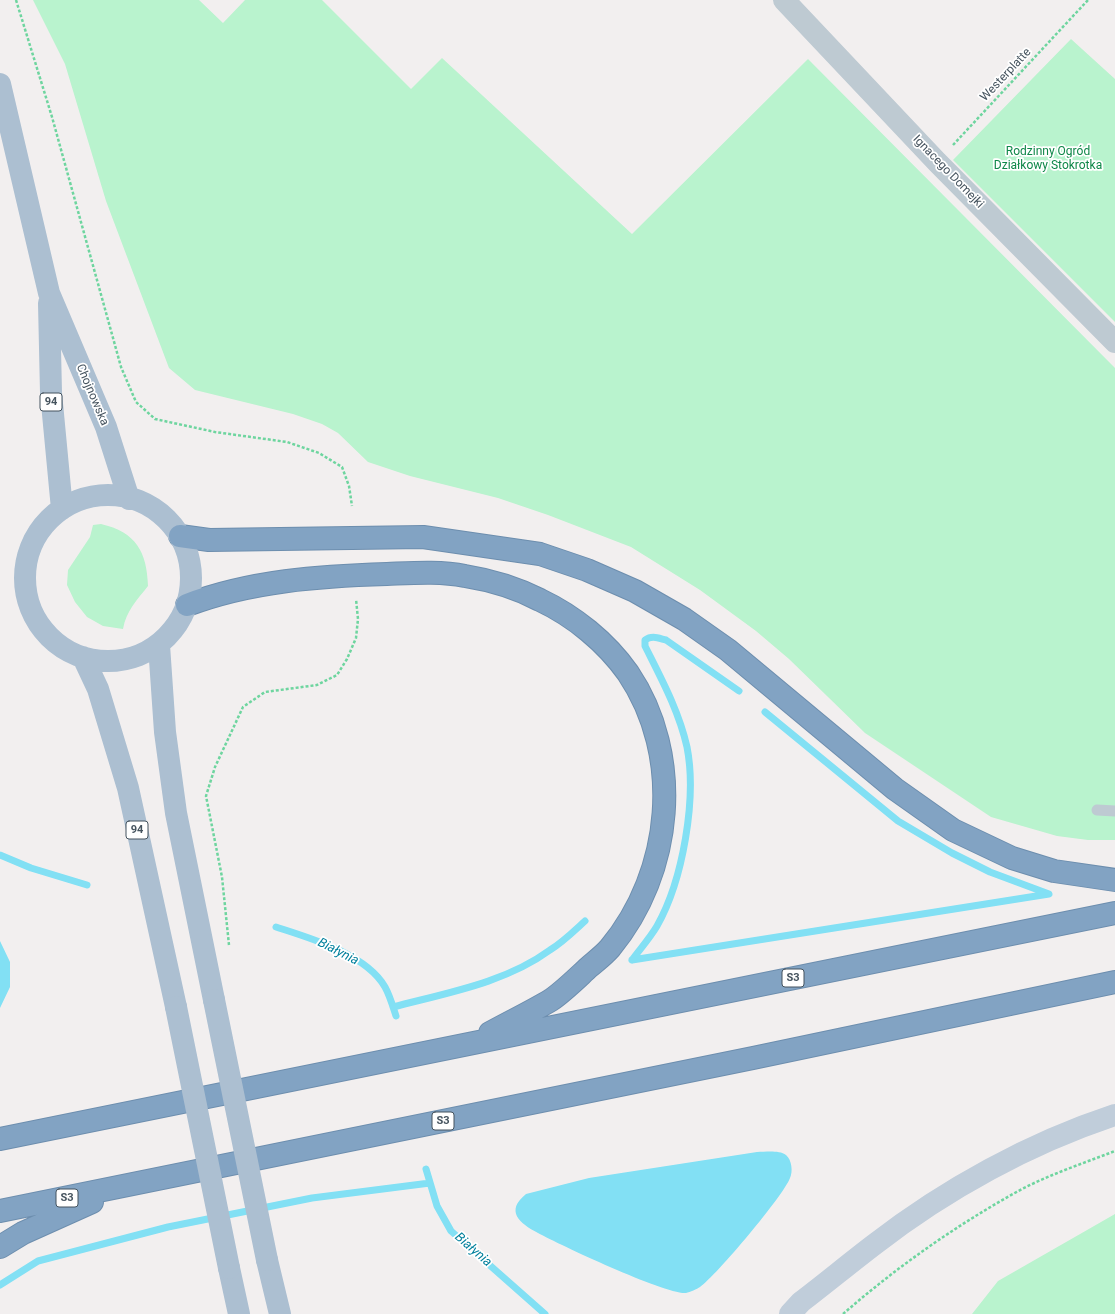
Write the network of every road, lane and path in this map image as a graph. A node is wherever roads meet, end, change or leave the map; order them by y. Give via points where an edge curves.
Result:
1 (16, 0) edge
2 (784, 0) edge
3 (1088, 0) edge
4 (0, 84) edge
5 (937, 162) junction
6 (49, 293) junction
7 (1115, 342) edge
8 (130, 498) junction
9 (352, 506) dead end
10 (62, 510) junction
11 (180, 536) junction
12 (356, 595) dead end
13 (187, 605) junction
14 (159, 645) junction
15 (82, 657) junction
16 (1097, 810) dead end
17 (1115, 811) edge
18 (1115, 880) edge
19 (1115, 913) edge
20 (229, 949) dead end
21 (1115, 982) edge
22 (470, 1044) junction
23 (1115, 1115) edge
24 (0, 1139) edge
25 (1115, 1151) edge
26 (134, 1184) junction
27 (0, 1210) edge
28 (0, 1247) edge
29 (239, 1314) edge
30 (280, 1314) edge
31 (790, 1314) edge
32 (842, 1314) edge

1 - 9 path via 52,117 121,367 136,402 155,419 215,432 287,442 319,453 342,467 349,486
2 - 5 street, Ignacego Domejki
3 - 5 path, Westerplatte
4 - 6 main road, Chojnowska / 94
5 - 7 street, Ignacego Domejki
6 - 8 main road, Chojnowska / 94 via 106,427
6 - 10 main road, Chojnowska / 94 via 51,393
8 - 10 main road via 106,495 88,498
8 - 11 main road via 156,510 170,522
10 - 15 main road via 44,526 35,539 29,555 26,587 29,603 45,632 66,649
11 - 13 main road via 188,553 191,570 191,588
11 - 18 highway via 209,540 423,537 540,554 586,570 635,591 690,624 739,660 895,789 953,830 1012,858 1054,871
12 - 20 path via 356,638 337,675 317,684 265,692 243,707 215,767 206,796 222,877
13 - 14 main road via 180,622
13 - 22 highway via 213,595 267,584 347,576 421,573 465,576 510,587 540,600 578,623 602,643 628,673 648,713 661,755 665,801 661,844 647,886 628,923 608,950 584,972 552,999
14 - 15 main road via 140,656 122,660 105,662
14 - 30 main road, bridge via 164,732 176,813
15 - 29 main road, 94, bridge via 98,689 128,788
16 - 17 lane
19 - 22 highway, S3
21 - 26 highway, S3
22 - 24 highway, S3
23 - 31 main road via 1040,1145 988,1171 923,1210 875,1243 801,1302
25 - 32 path via 1023,1188 977,1215 939,1238
26 - 27 highway, S3
26 - 28 highway via 23,1233

